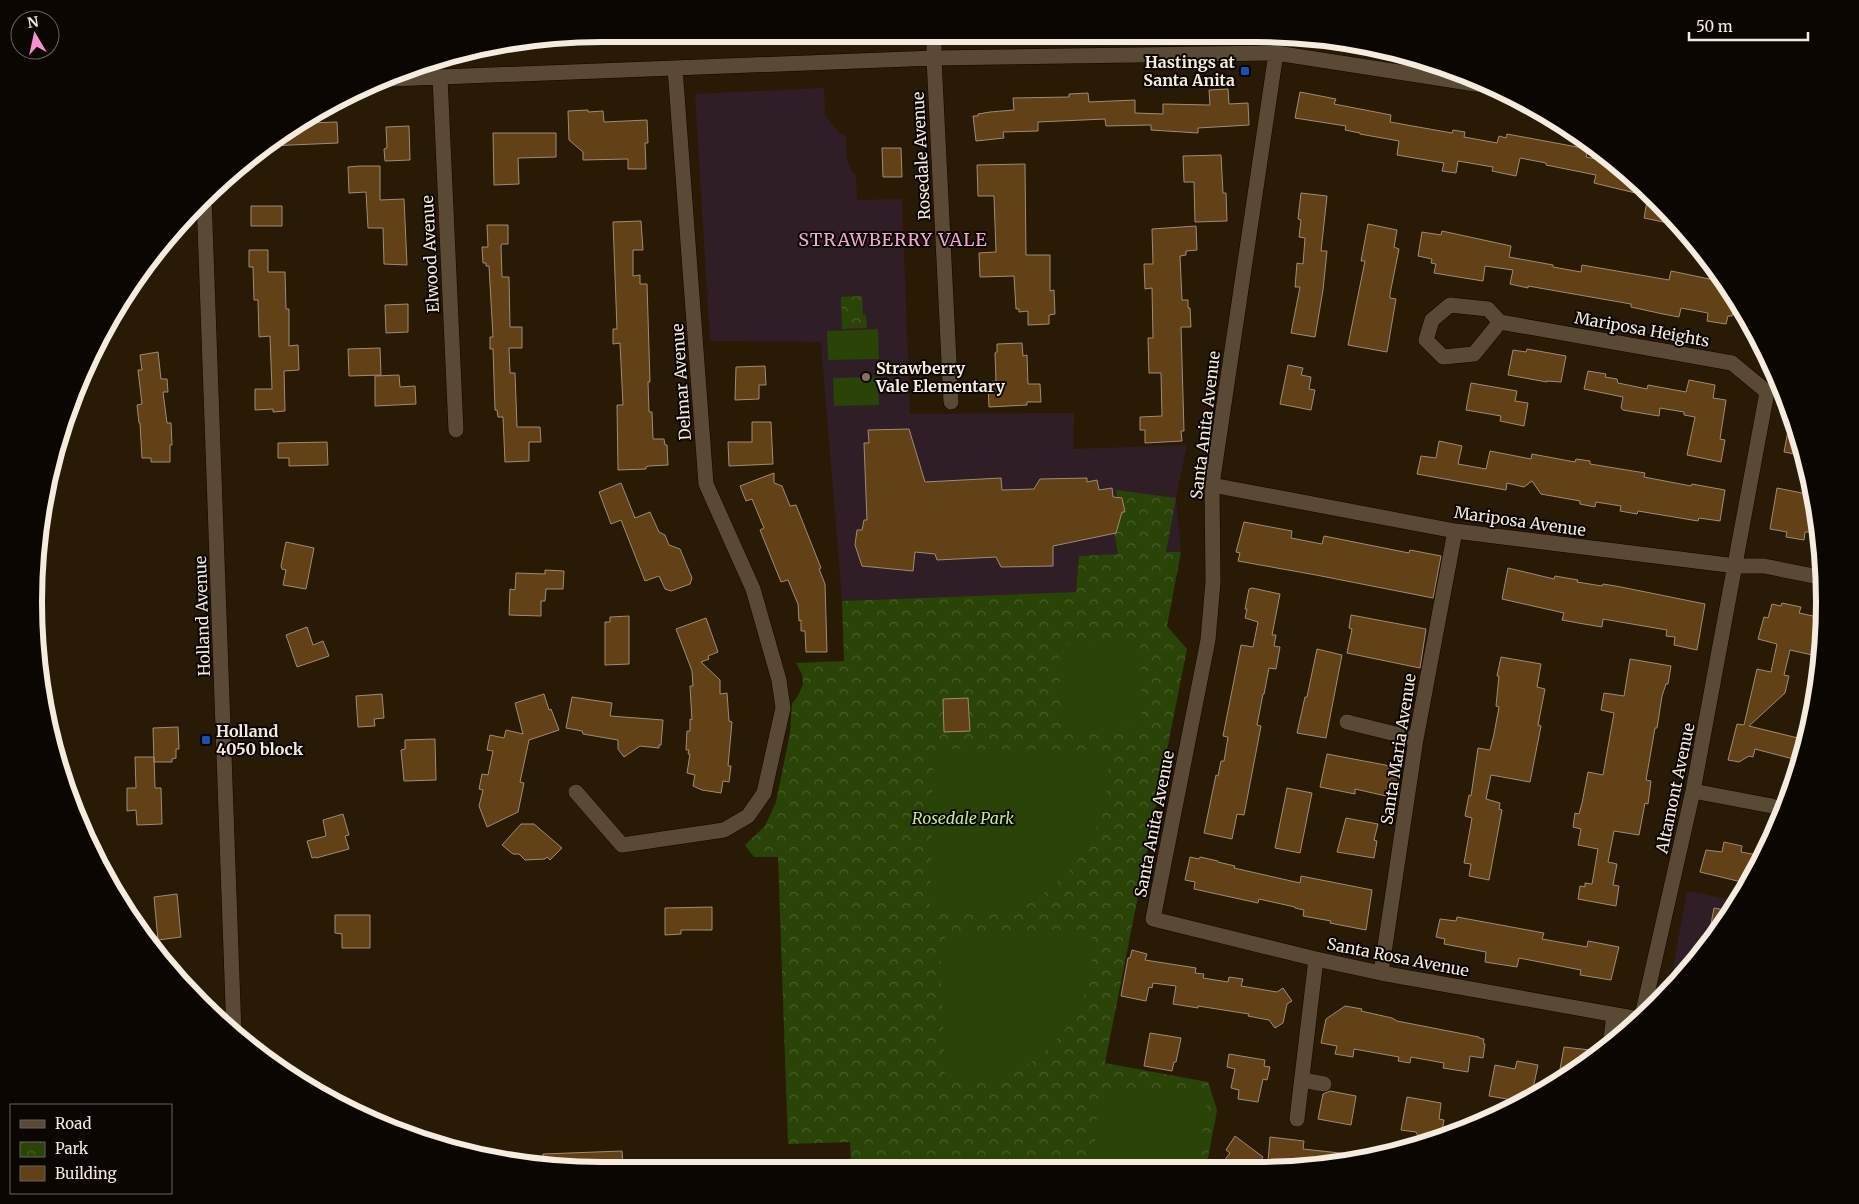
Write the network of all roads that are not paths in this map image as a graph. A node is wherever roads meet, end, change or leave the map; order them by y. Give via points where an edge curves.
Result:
1 (934, 42) edge
2 (1276, 53) junction
3 (934, 58) junction
4 (675, 68) junction
5 (440, 77) junction
6 (405, 78) edge
7 (1463, 82) edge
8 (204, 208) edge
9 (1500, 322) junction
10 (1774, 390) edge
11 (951, 402) dead end
12 (456, 430) dead end
13 (1212, 485) junction
14 (1455, 530) junction
15 (1736, 566) junction
16 (1815, 576) edge
17 (1347, 722) dead end
18 (1416, 739) junction
19 (1693, 791) junction
20 (576, 792) dead end
21 (1772, 806) dead end
22 (1153, 919) joint
23 (1316, 959) junction
24 (1381, 973) junction
25 (1644, 1006) edge
26 (1614, 1015) junction
27 (1632, 1018) edge
28 (234, 1024) edge
29 (1611, 1035) edge
30 (1302, 1080) junction
31 (1324, 1084) dead end
32 (1297, 1119) dead end

1 - 3 street, Rosedale Avenue
2 - 3 street
2 - 7 street
2 - 13 street, Santa Anita Avenue
3 - 4 street
3 - 11 street, Rosedale Avenue
4 - 5 street
4 - 20 street, Delmar Avenue via 706,484 753,589 779,680 783,708 764,793 748,816 724,830 622,845
5 - 6 street
5 - 12 street, Elwood Avenue
8 - 28 street, Holland Avenue
9 - 9 street, Mariposa Heights via 1488,309 1450,305 1432,320 1426,340 1443,357 1474,354
9 - 10 street, Mariposa Heights via 1732,363
10 - 15 street, Mariposa Heights
13 - 14 street, Mariposa Avenue
13 - 22 street, Santa Anita Avenue via 1213,582 1208,640
14 - 15 street, Mariposa Avenue
14 - 18 street, Santa Maria Avenue
15 - 16 street, Mariposa Avenue via 1764,566
15 - 19 street, Altamont Avenue
17 - 18 street
18 - 24 street, Santa Maria Avenue
19 - 21 street
19 - 25 street, Altamont Avenue
22 - 23 street, Santa Rosa Avenue
23 - 24 street, Santa Rosa Avenue
23 - 30 street
24 - 26 street, Santa Rosa Avenue
26 - 27 street, Santa Rosa Avenue
26 - 29 street
30 - 31 street
30 - 32 street

